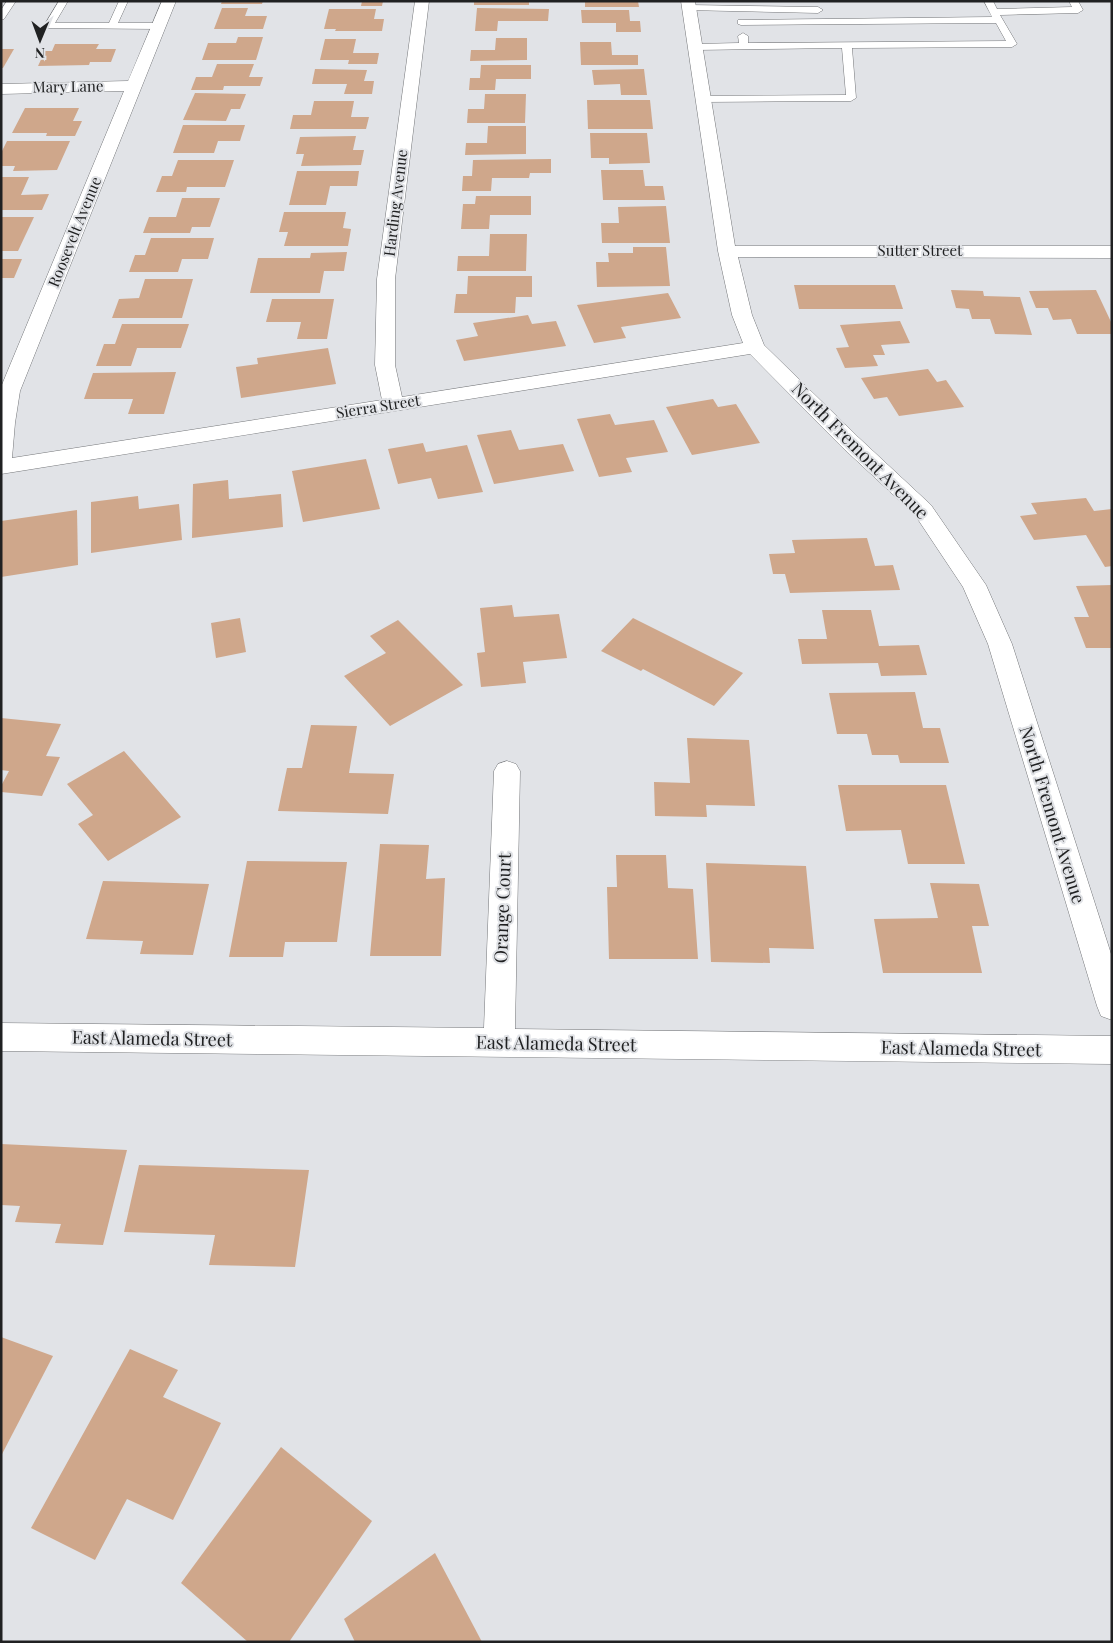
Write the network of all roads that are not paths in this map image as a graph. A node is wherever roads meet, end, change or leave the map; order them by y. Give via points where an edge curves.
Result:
1 (12, 1) edge
2 (64, 1) edge
3 (124, 1) edge
4 (169, 1) edge
5 (422, 1) edge
6 (988, 1) edge
7 (1073, 1) edge
8 (689, 5) edge
9 (738, 8) junction
10 (831, 10) dead end
11 (849, 10) dead end
12 (997, 16) junction
13 (1, 17) edge
14 (865, 21) junction
15 (741, 22) junction
16 (112, 26) junction
17 (159, 26) junction
18 (847, 45) junction
19 (744, 46) junction
20 (695, 47) junction
21 (135, 86) junction
22 (1, 89) edge
23 (704, 100) junction
24 (727, 251) junction
25 (1112, 252) edge
26 (756, 347) junction
27 (393, 404) junction
28 (1, 467) edge
29 (507, 771) dead end
30 (1112, 1006) edge
31 (1, 1037) edge
32 (499, 1044) junction
33 (1112, 1050) edge

1 - 13 lane
2 - 16 lane via 49,26
3 - 16 lane
4 - 17 street, Roosevelt Avenue
5 - 27 street, Harding Avenue via 386,279 385,365
6 - 12 lane
7 - 12 lane via 1078,10
8 - 9 lane
8 - 20 street, North Fremont Avenue
9 - 10 lane
9 - 15 lane
11 - 14 lane
12 - 14 lane
12 - 18 lane via 1012,44
14 - 15 lane
15 - 19 lane
16 - 17 lane
17 - 21 street, Roosevelt Avenue
18 - 19 lane
18 - 23 lane via 851,98
19 - 20 lane
20 - 23 street, North Fremont Avenue
21 - 22 street, Mary Lane
21 - 28 street, Roosevelt Avenue via 10,391
23 - 24 street, North Fremont Avenue
24 - 25 street, Sutter Street
24 - 26 street, North Fremont Avenue via 742,315
26 - 27 street, Sierra Street
26 - 30 street, North Fremont Avenue via 923,510 974,586 1000,644
27 - 28 street, Sierra Street
29 - 32 street, Orange Court
31 - 32 street, East Alameda Street
32 - 33 street, East Alameda Street

